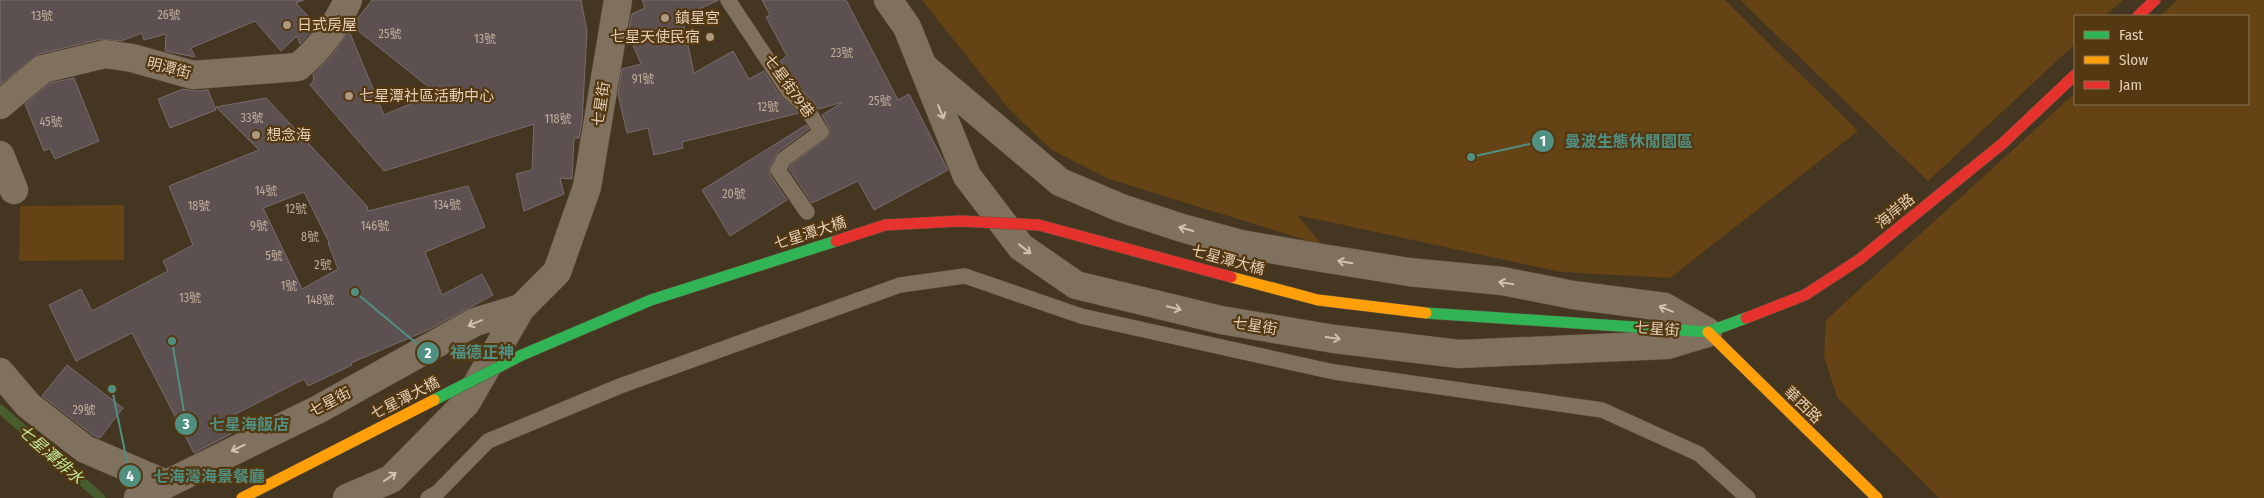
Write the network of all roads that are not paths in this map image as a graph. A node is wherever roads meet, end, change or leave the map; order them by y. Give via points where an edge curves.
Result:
1 (348, 0) edge
2 (618, 0) edge
3 (728, 0) edge
4 (888, 0) edge
5 (2155, 0) edge
6 (2139, 15) edge
7 (923, 67) junction
8 (2074, 76) edge
9 (0, 104) edge
10 (0, 154) edge
11 (14, 190) dead end
12 (807, 212) dead end
13 (521, 308) junction
14 (1426, 313) joint
15 (1708, 332) junction
16 (0, 372) edge
17 (166, 484) junction
18 (138, 498) edge
19 (242, 498) edge
20 (347, 498) edge
21 (428, 498) edge
22 (1748, 498) edge
23 (1877, 498) edge

1 - 9 street, 明潭街 via 339,21 298,67 193,75 105,54 42,69
2 - 13 street, 七星街 via 587,186 557,272
3 - 12 lane, 七星街79巷 via 789,92 806,107 821,132 784,159 778,170
4 - 7 street, 七星街 via 907,27
5 - 6 main road
15 -> 7 street, 七星街 via 1665,306 1313,257 1241,244 1121,208 1060,182
7 -> 15 street, 七星街 via 967,176 1021,247 1076,284 1221,320 1334,339 1459,354 1667,345
8 - 15 main road, 海岸路 via 2002,144 1860,259 1805,295
10 - 11 street
13 -> 17 street, 七星街 via 475,322 319,408
20 -> 13 street, 七星街 via 391,479 466,404
14 - 15 main road, 七星街
14 - 19 main road, 七星潭大橋, bridge via 1318,300 1040,225 960,221 885,225 651,300 522,354
15 - 23 main road, 華西路
16 - 17 street via 28,405 85,449
17 - 18 street, 七星街
21 - 22 lane via 438,492 488,440 620,386 900,285 965,276 1080,316 1334,372 1602,410 1699,454

